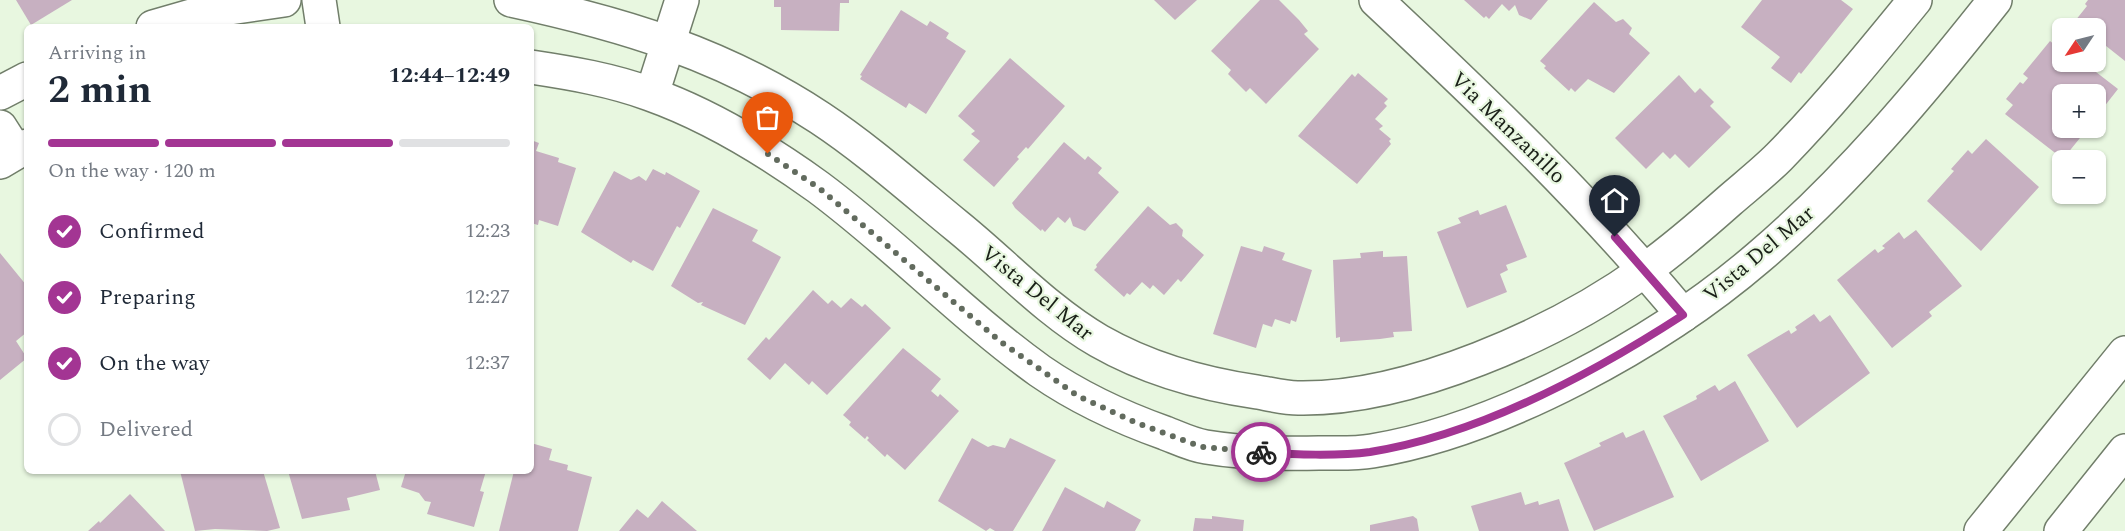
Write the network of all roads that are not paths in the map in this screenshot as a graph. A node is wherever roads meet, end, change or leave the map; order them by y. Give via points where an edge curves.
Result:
1 (284, 0) edge
2 (319, 0) edge
3 (511, 0) edge
4 (682, 0) edge
5 (1376, 0) edge
6 (1915, 0) edge
7 (1980, 5) edge
8 (164, 24) edge
9 (323, 24) edge
10 (669, 41) junction
11 (534, 67) edge
12 (24, 81) edge
13 (0, 93) edge
14 (651, 94) junction
15 (1646, 270) junction
16 (1683, 315) junction
17 (2125, 353) edge
18 (2125, 451) edge
19 (1981, 531) edge
20 (2061, 531) edge

1 - 8 street via 209,11
2 - 9 street
3 - 10 street, Vista Del Mar
4 - 10 street
5 - 15 street, Via Manzanillo via 1517,132
6 - 15 street, Vista Del Mar via 1855,74 1776,160
7 - 16 street, Vista Del Mar via 1893,123 1832,191 1758,258
10 - 14 street
10 - 15 street, Vista Del Mar via 755,80 822,119 1049,305 1098,340 1148,365 1208,385 1297,399 1373,392 1436,375 1523,339
11 - 14 street, Vista Del Mar via 569,72
12 - 13 street
14 - 16 street, Vista Del Mar via 712,122 819,188 1001,342 1078,396 1202,447 1280,454 1370,452 1448,432 1531,399 1635,345
15 - 16 street, Via Manzanillo
17 - 19 street
18 - 20 street

